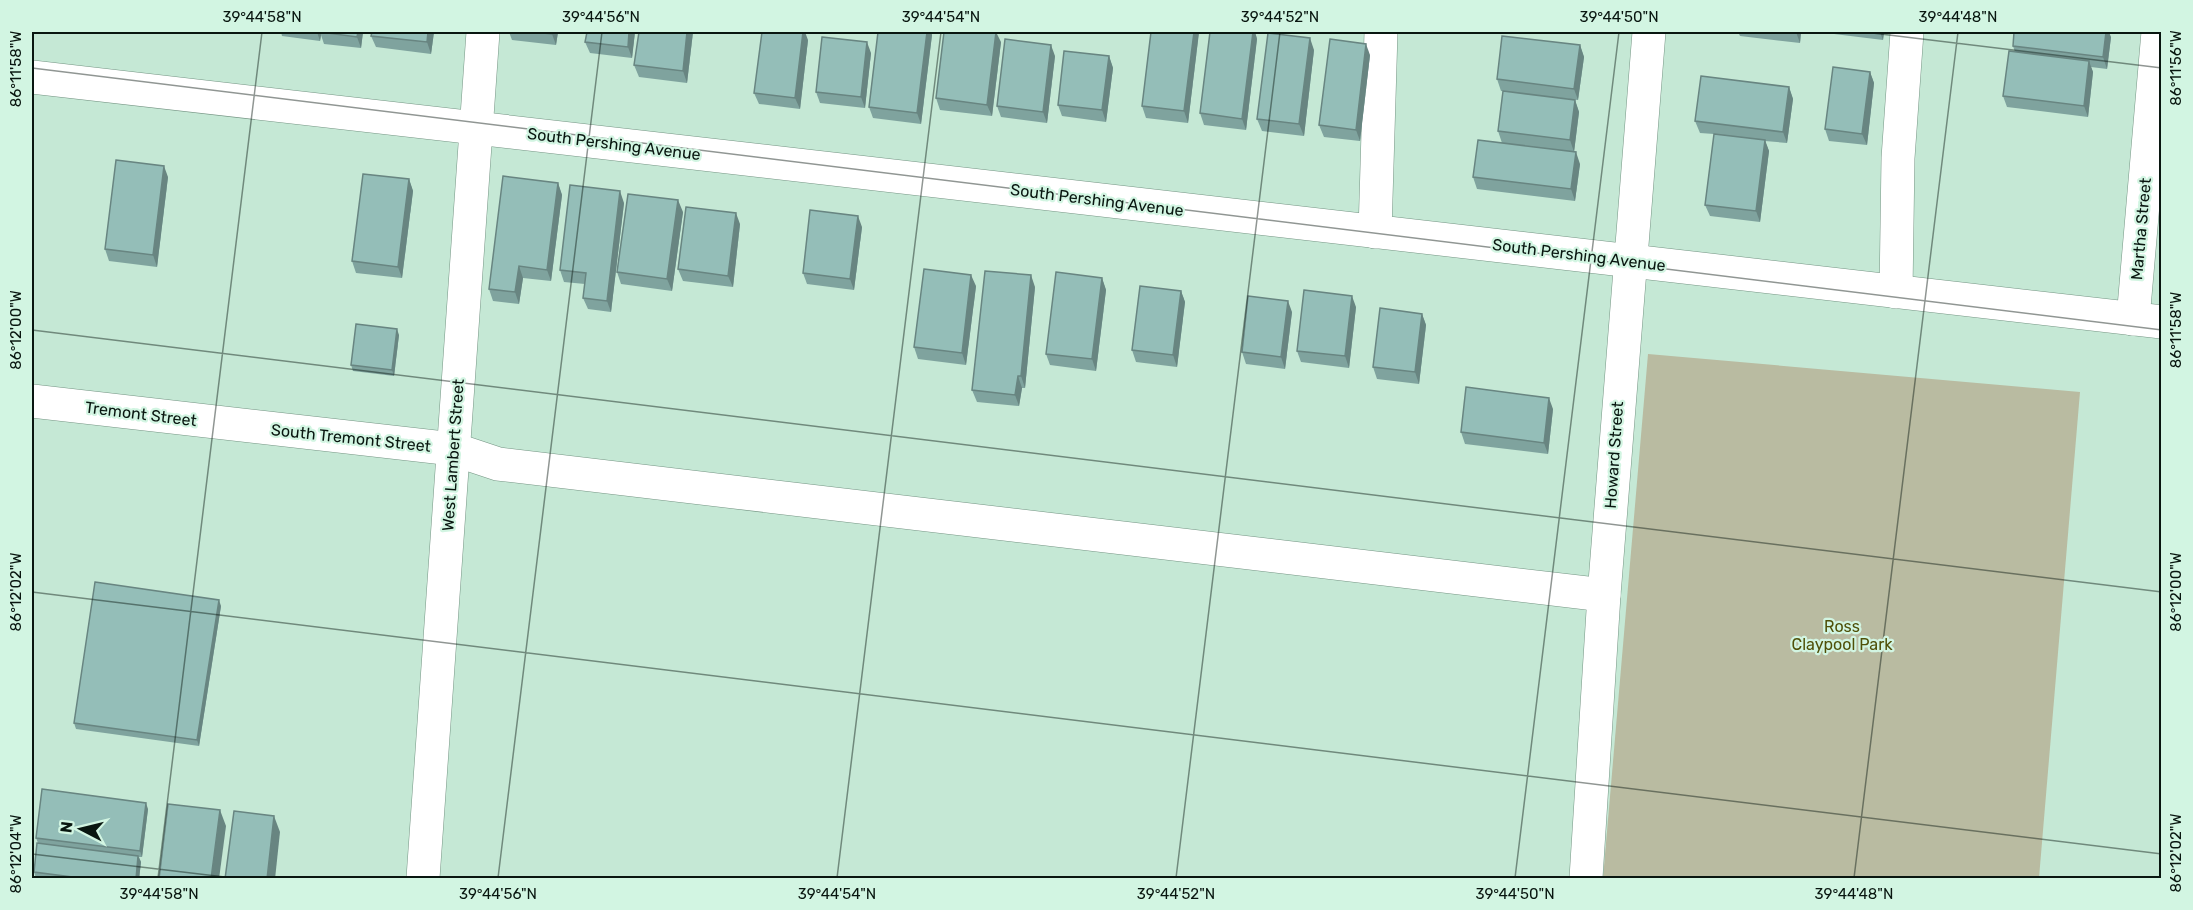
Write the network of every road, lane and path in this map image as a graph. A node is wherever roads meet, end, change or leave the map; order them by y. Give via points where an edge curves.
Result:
1 (483, 32) edge
2 (1381, 32) edge
3 (1649, 32) edge
4 (1907, 32) edge
5 (2158, 32) edge
6 (32, 77) edge
7 (476, 128) junction
8 (1376, 232) junction
9 (1629, 261) junction
10 (1896, 292) junction
11 (2147, 321) edge
12 (32, 401) edge
13 (250, 426) joint
14 (453, 449) junction
15 (1604, 595) junction
16 (423, 879) edge
17 (1586, 879) edge

1 - 7 street, West Lambert Street
2 - 8 street
3 - 9 street, Howard Street
4 - 10 street via 1898,158
5 - 11 street, Martha Street
6 - 7 street, South Pershing Avenue
7 - 8 street, South Pershing Avenue
7 - 14 street, West Lambert Street
8 - 9 street, South Pershing Avenue
9 - 10 street, South Pershing Avenue
9 - 15 street, Howard Street
10 - 11 street, South Pershing Avenue
12 - 13 street, Tremont Street
13 - 14 street, South Tremont Street
14 - 15 street, South Tremont Street via 498,464
14 - 16 street, West Lambert Street
15 - 17 street, Howard Street

